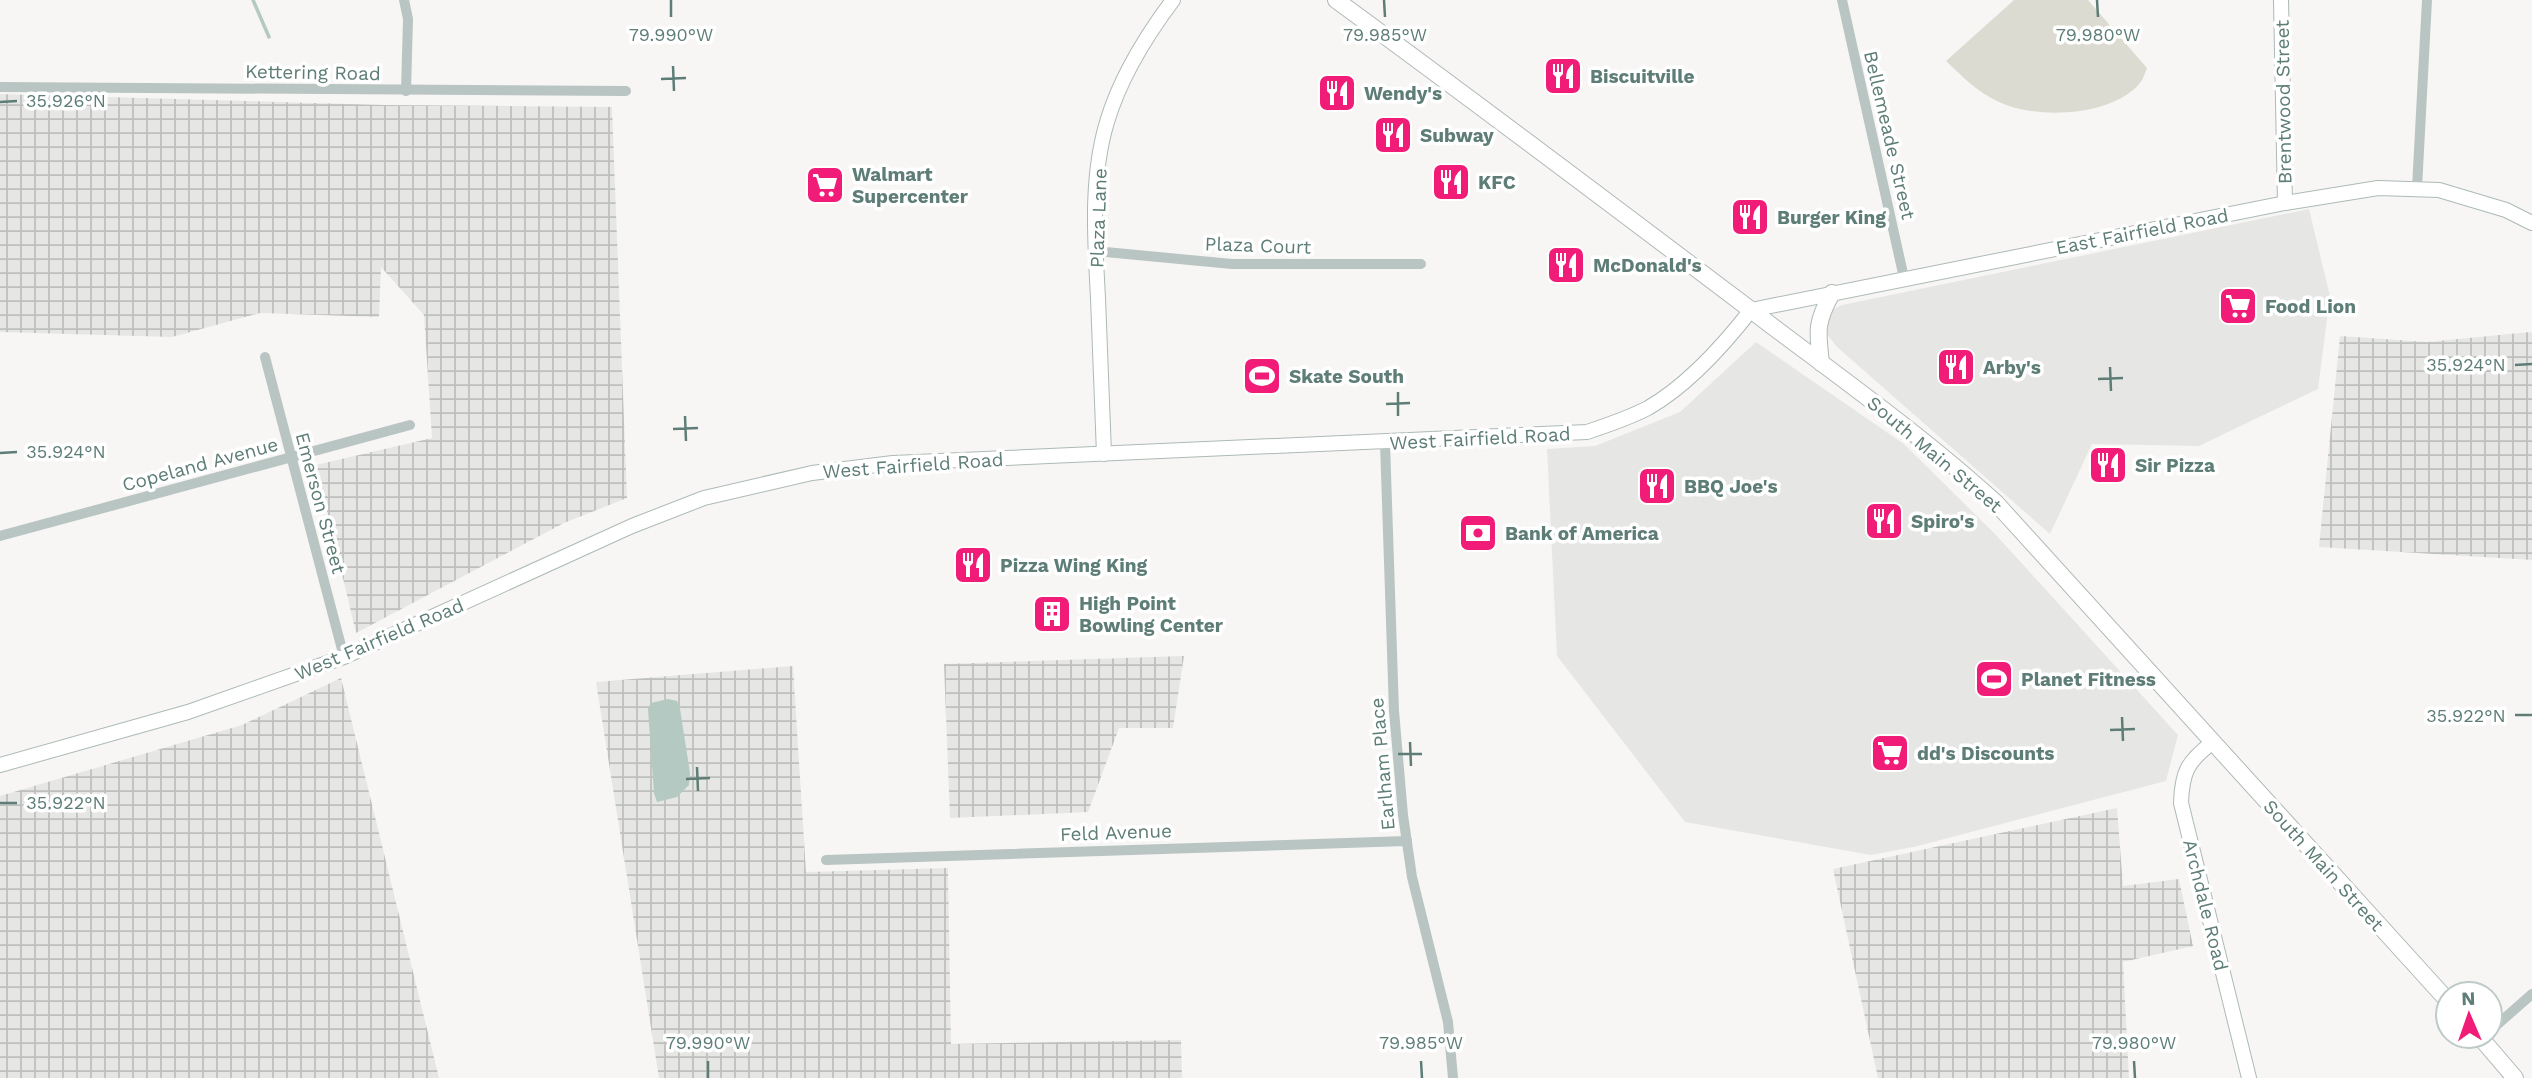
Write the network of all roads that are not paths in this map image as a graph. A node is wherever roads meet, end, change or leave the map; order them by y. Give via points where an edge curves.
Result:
1 (404, 0) edge
2 (1173, 0) edge
3 (1336, 0) edge
4 (1842, 0) edge
5 (2281, 0) edge
6 (2427, 0) edge
7 (0, 87) edge
8 (406, 91) junction
9 (626, 91) dead end
10 (2417, 188) junction
11 (2285, 203) junction
12 (2532, 223) edge
13 (1095, 251) junction
14 (1421, 264) dead end
15 (1903, 278) junction
16 (1832, 293) junction
17 (1751, 310) junction
18 (265, 357) dead end
19 (1821, 362) junction
20 (410, 425) dead end
21 (1385, 443) junction
22 (1104, 454) junction
23 (291, 457) junction
24 (0, 536) edge
25 (344, 657) junction
26 (2213, 742) junction
27 (0, 765) edge
28 (1407, 841) junction
29 (826, 859) dead end
30 (2434, 986) edge
31 (2532, 994) edge
32 (2504, 1018) edge
33 (2495, 1050) edge
34 (1453, 1078) edge
35 (2249, 1078) edge
36 (2515, 1078) edge

1 - 8 street via 408,19
2 - 13 main road, Plaza Lane via 1130,68 1107,122 1096,187
3 - 17 main road, South Main Street
4 - 15 street, Bellemeade Street
5 - 11 main road, Brentwood Street
6 - 10 street
7 - 8 street, Kettering Road
8 - 9 street, Kettering Road
10 - 11 main road, East Fairfield Road via 2378,188
10 - 12 main road, East Fairfield Road via 2472,198
11 - 15 main road, East Fairfield Road
13 - 14 street, Plaza Court via 1232,264
13 - 22 main road, Plaza Lane
15 - 16 main road, East Fairfield Road
16 - 17 main road, East Fairfield Road
16 - 19 main road via 1819,316
17 - 19 main road, South Main Street
17 - 21 main road, West Fairfield Road via 1676,388 1620,421 1587,432
18 - 23 street, Emerson Street
19 - 26 main road, South Main Street via 1996,503
20 - 23 street, Copeland Avenue
21 - 22 main road, West Fairfield Road
21 - 28 street, Earlham Place via 1394,711
22 - 25 main road, West Fairfield Road via 838,469 704,498
23 - 24 street, Copeland Avenue
23 - 25 street, Emerson Street
25 - 27 main road, West Fairfield Road via 188,712
26 - 30 main road, South Main Street
26 - 35 main road, Archdale Road via 2191,759 2181,781 2181,803
28 - 29 street, Feld Avenue
28 - 34 street, Earlham Place via 1448,1022
31 - 32 street
33 - 36 main road

